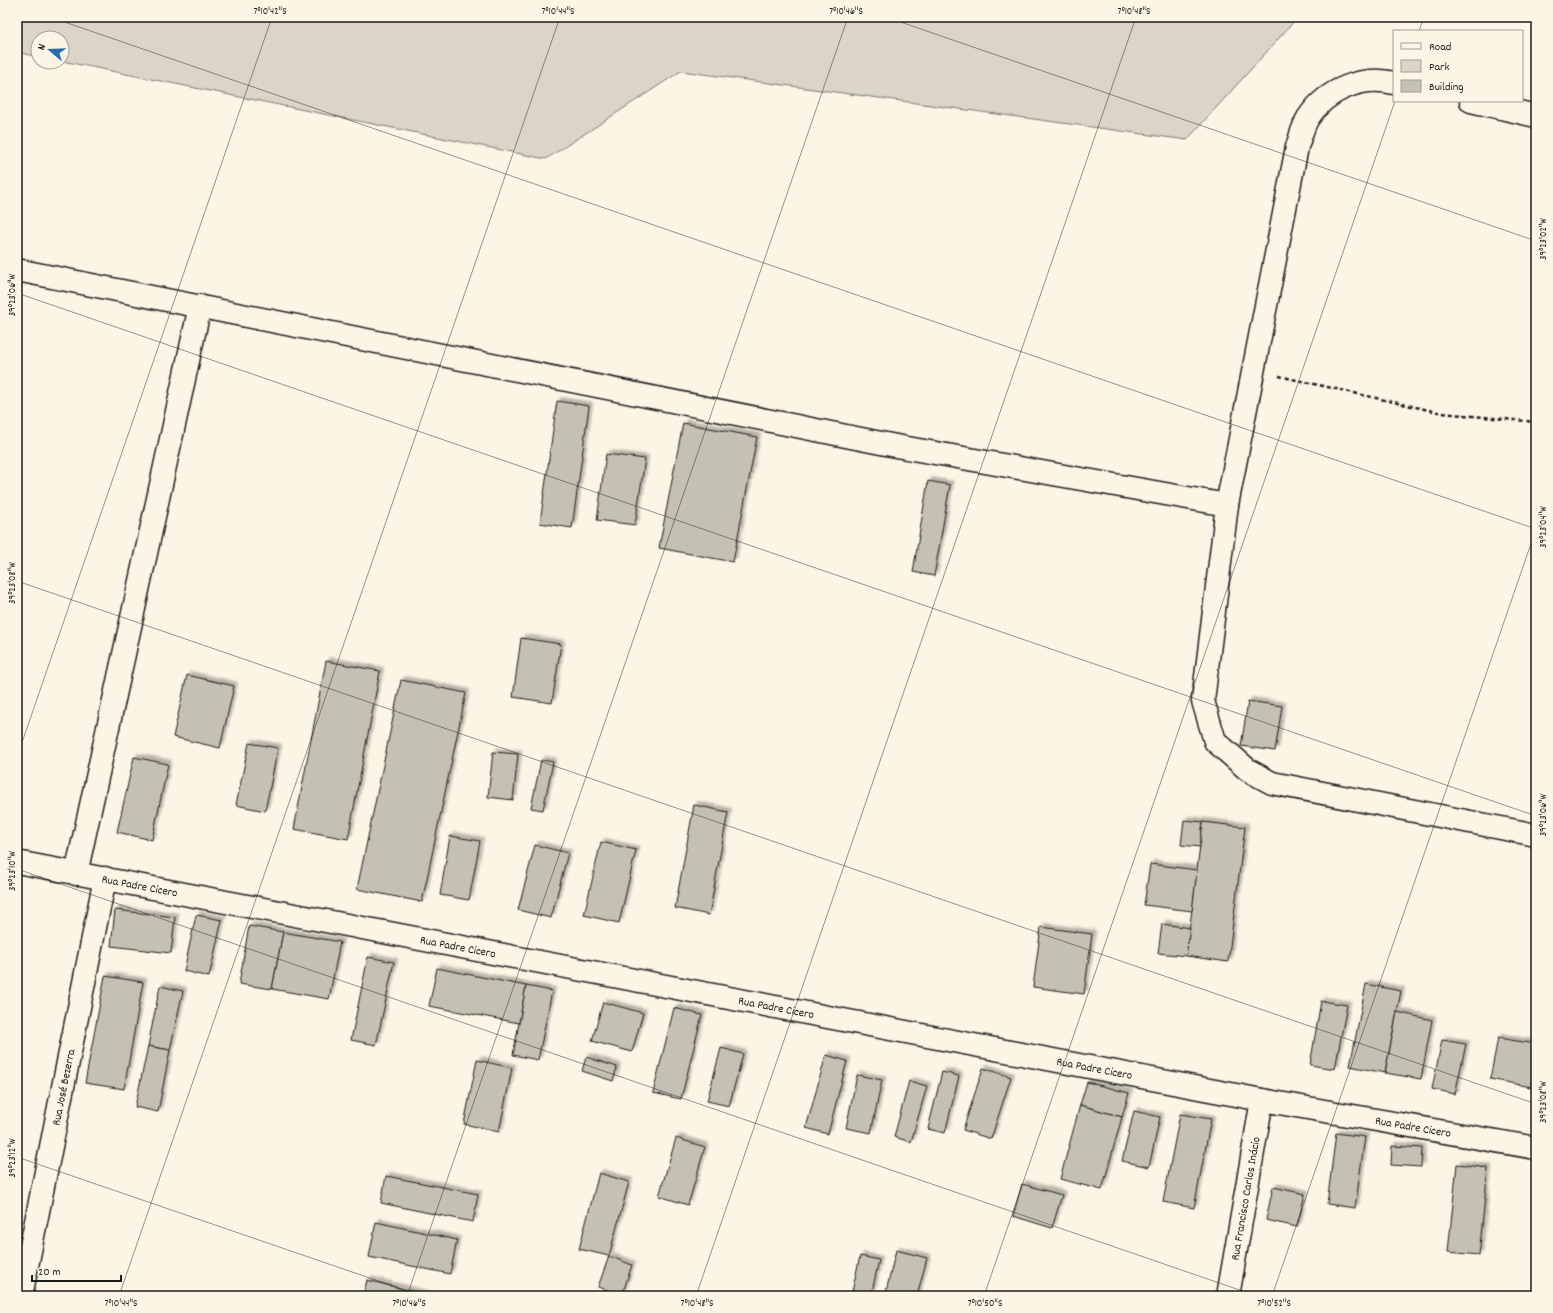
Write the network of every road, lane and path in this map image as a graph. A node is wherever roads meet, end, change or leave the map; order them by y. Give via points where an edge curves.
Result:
1 (1393, 83) edge
2 (1475, 102) edge
3 (1536, 116) edge
4 (17, 270) edge
5 (200, 306) junction
6 (1253, 370) junction
7 (1536, 422) edge
8 (1227, 506) junction
9 (1536, 835) edge
10 (17, 862) edge
11 (76, 874) junction
12 (105, 878) junction
13 (1262, 1100) junction
14 (1536, 1148) edge
15 (21, 1296) edge
16 (1228, 1296) edge

1 - 6 street via 1383,80 1355,83 1326,97 1308,118 1297,147
2 - 3 street
4 - 5 street
5 - 8 street via 888,444
5 - 11 street
6 - 7 path via 1442,413
6 - 8 street
8 - 9 street via 1203,701 1215,741 1248,770 1272,783
10 - 11 street, Rua Padre Cicero
11 - 12 street, Rua Padre Cicero
12 - 13 street, Rua Padre Cicero
12 - 15 street, Rua José Bezerra
13 - 14 street, Rua Padre Cicero
13 - 16 street, Rua Francisco Carlos Inácio

